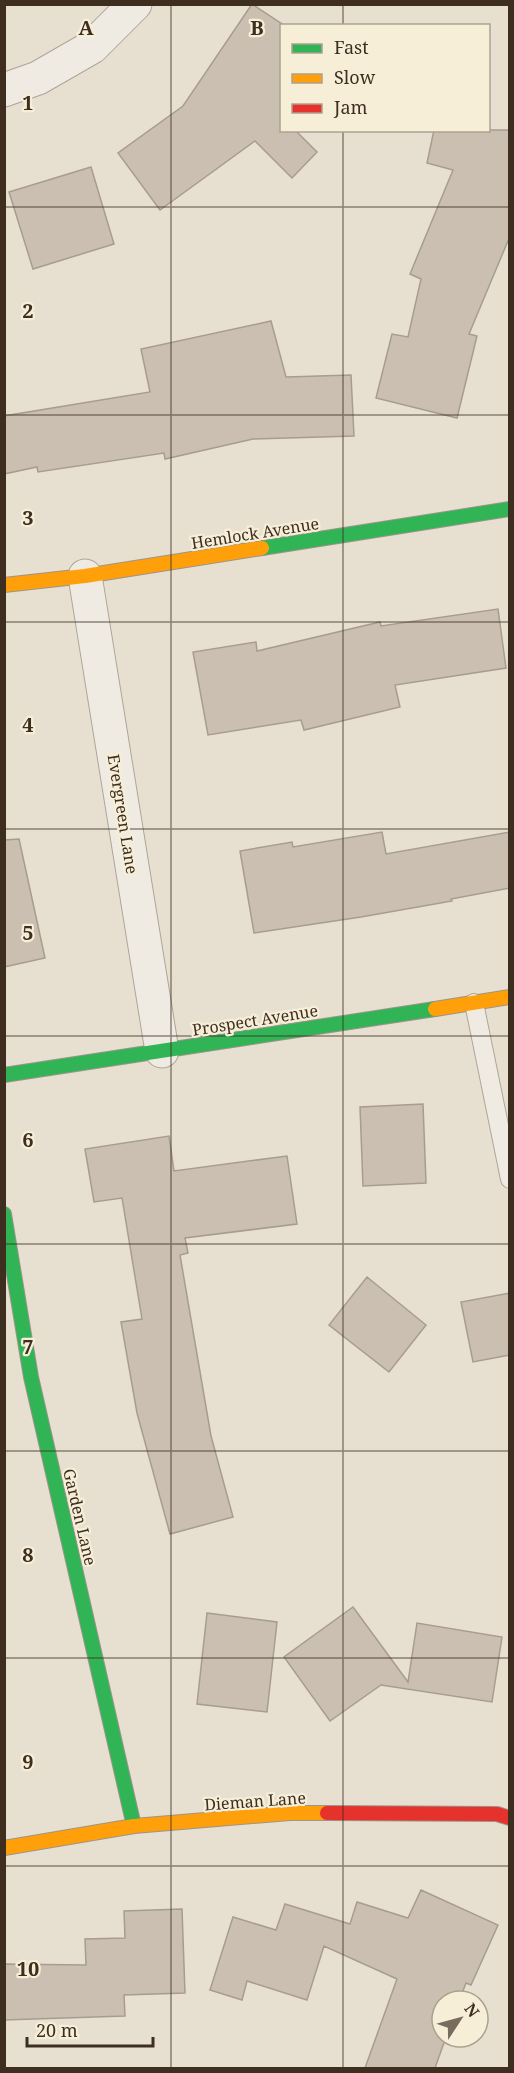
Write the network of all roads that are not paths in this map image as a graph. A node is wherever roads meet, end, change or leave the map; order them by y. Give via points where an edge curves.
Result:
1 (135, 4) edge
2 (4, 90) edge
3 (510, 509) edge
4 (85, 576) junction
5 (4, 585) edge
6 (510, 996) edge
7 (474, 1003) junction
8 (162, 1051) junction
9 (4, 1075) edge
10 (510, 1179) edge
11 (4, 1214) edge
12 (510, 1818) edge
13 (134, 1826) junction
14 (4, 1848) edge

1 - 2 street via 92,47 38,78
3 - 4 street, Hemlock Avenue
4 - 5 street, Hemlock Avenue
4 - 8 street, Evergreen Lane
6 - 7 street, Prospect Avenue
7 - 8 street, Prospect Avenue
7 - 10 lane
8 - 9 street, Prospect Avenue
11 - 13 street, Garden Lane via 31,1377
12 - 13 street, Dieman Lane via 497,1814 290,1814
13 - 14 street, Dieman Lane

